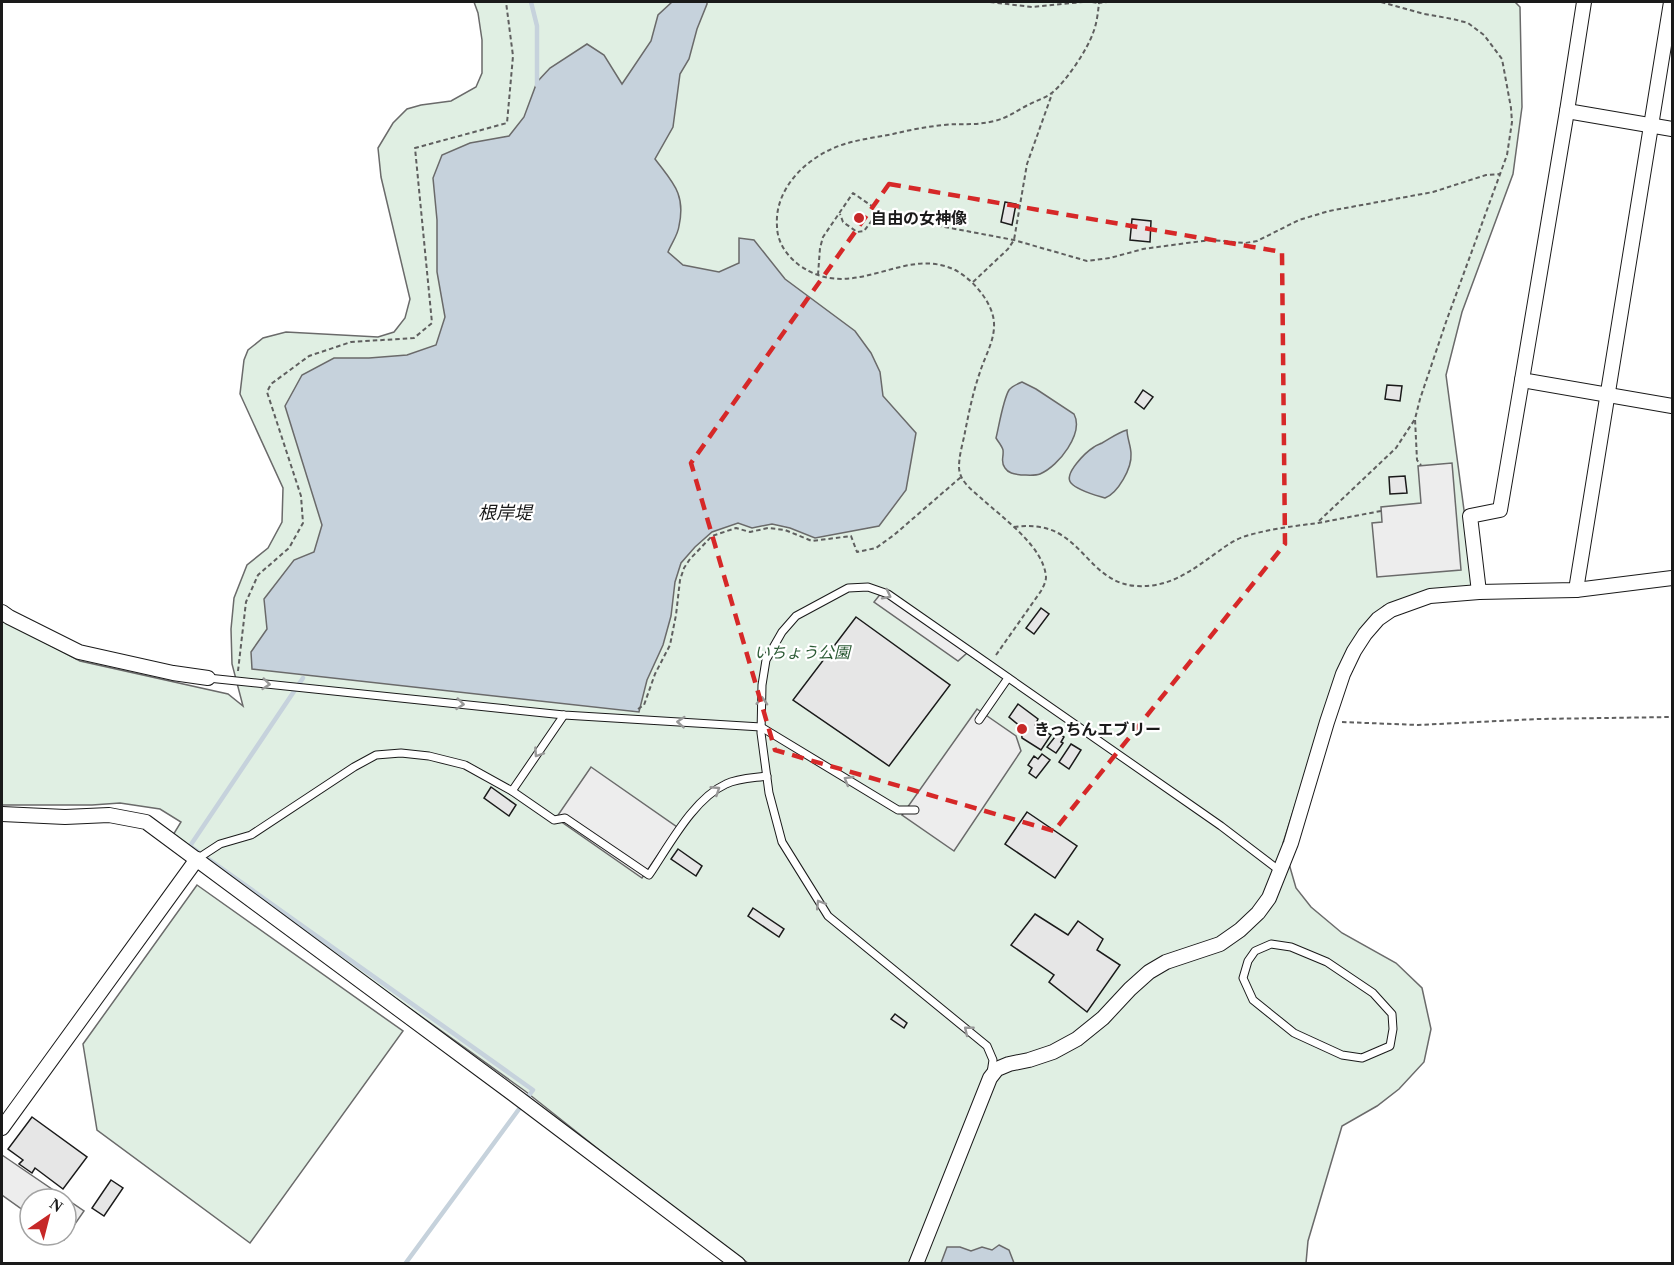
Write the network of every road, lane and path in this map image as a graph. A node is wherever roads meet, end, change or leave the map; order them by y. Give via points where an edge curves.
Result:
1 (506, 2) edge
2 (990, 2) edge
3 (1083, 2) edge
4 (1092, 2) edge
5 (1107, 2) edge
6 (1381, 2) edge
7 (1584, 2) edge
8 (1671, 2) edge
9 (1099, 3) edge
10 (1052, 94) junction
11 (1567, 111) junction
12 (1651, 125) junction
13 (1672, 129) edge
14 (1500, 174) junction
15 (879, 211) junction
16 (840, 214) junction
17 (1014, 240) junction
18 (818, 275) junction
19 (972, 283) junction
20 (1522, 380) junction
21 (1607, 395) junction
22 (1672, 406) edge
23 (1415, 419) junction
24 (1421, 465) dead end
25 (961, 477) junction
26 (1381, 512) dead end
27 (1318, 523) junction
28 (1013, 527) junction
29 (1672, 575) edge
30 (1576, 590) junction
31 (1479, 592) junction
32 (2, 612) edge
33 (989, 665) junction
34 (237, 675) dead end
35 (208, 678) joint
36 (1008, 678) junction
37 (637, 710) dead end
38 (564, 715) junction
39 (1672, 717) edge
40 (979, 720) dead end
41 (1327, 722) junction
42 (761, 727) junction
43 (766, 776) junction
44 (512, 791) junction
45 (915, 810) dead end
46 (2, 814) edge
47 (197, 859) junction
48 (1280, 871) junction
49 (1244, 978) joint
50 (990, 1078) junction
51 (2, 1128) edge
52 (738, 1263) edge
53 (916, 1263) edge

1 - 34 path via 513,56 507,123 415,148 432,323 414,338 351,342 309,356 271,384 267,392 301,496 303,523 289,548 258,575 246,602
2 - 3 path via 1032,7
4 - 9 path
5 - 9 path
6 - 14 path via 1468,23 1494,47 1505,68 1512,122
7 - 11 street
8 - 12 street
9 - 10 path via 1093,33 1071,72
10 - 17 path via 1027,164
10 - 18 path via 994,122 973,126 945,124 845,143 804,168 780,199 777,227 779,239 791,258
11 - 12 street
11 - 20 street
12 - 13 street
12 - 21 street
14 - 17 path via 1433,192 1329,211 1245,243 1211,240 1087,261
14 - 23 path
15 - 16 path via 853,193
15 - 16 path via 864,231 857,232 843,222
15 - 17 path
16 - 18 path via 823,237
17 - 19 path
18 - 19 path via 857,279 927,263 941,264
19 - 25 path via 985,298 994,322 964,436
20 - 21 street
20 - 31 street via 1500,510 1470,516
21 - 22 street
21 - 30 street
23 - 24 path via 1416,450
23 - 27 path via 1396,448
25 - 28 path
25 - 37 path via 894,535 863,552 857,552 851,536 812,540 768,528 750,532 736,528 712,536 684,568 670,645 644,705
26 - 27 path
27 - 28 path via 1244,536 1181,577 1136,586 1105,574 1057,532
28 - 33 path via 1035,552 1046,580
29 - 30 street
30 - 31 street
31 - 41 street via 1430,596 1378,619 1354,651
32 - 35 street via 79,652
33 - 36 lane
42 -> 33 lane via 766,660 782,632 796,616 848,588 868,587 888,594
35 -> 38 lane
36 - 40 lane
36 - 48 lane
42 -> 38 lane
38 -> 44 lane
39 - 41 path via 1418,725
41 - 48 street
42 - 43 lane
45 -> 42 lane via 898,810
44 -> 43 lane via 554,820 565,818 649,875 700,802 713,790
50 -> 43 lane via 993,1060 987,1046 828,916 782,842
44 - 47 lane via 465,765 429,756 376,755 251,835 220,844
46 - 47 street via 65,818 109,815 146,822
47 - 51 street
47 - 52 street
48 - 50 street via 1269,898 1240,930 1220,944 1166,962 1149,972 1077,1039 1053,1052 1003,1067
49 - 49 lane via 1255,951 1270,944 1291,947 1327,962 1373,993 1392,1014 1390,1046 1362,1058 1342,1055 1277,1020 1253,1000
50 - 53 street

